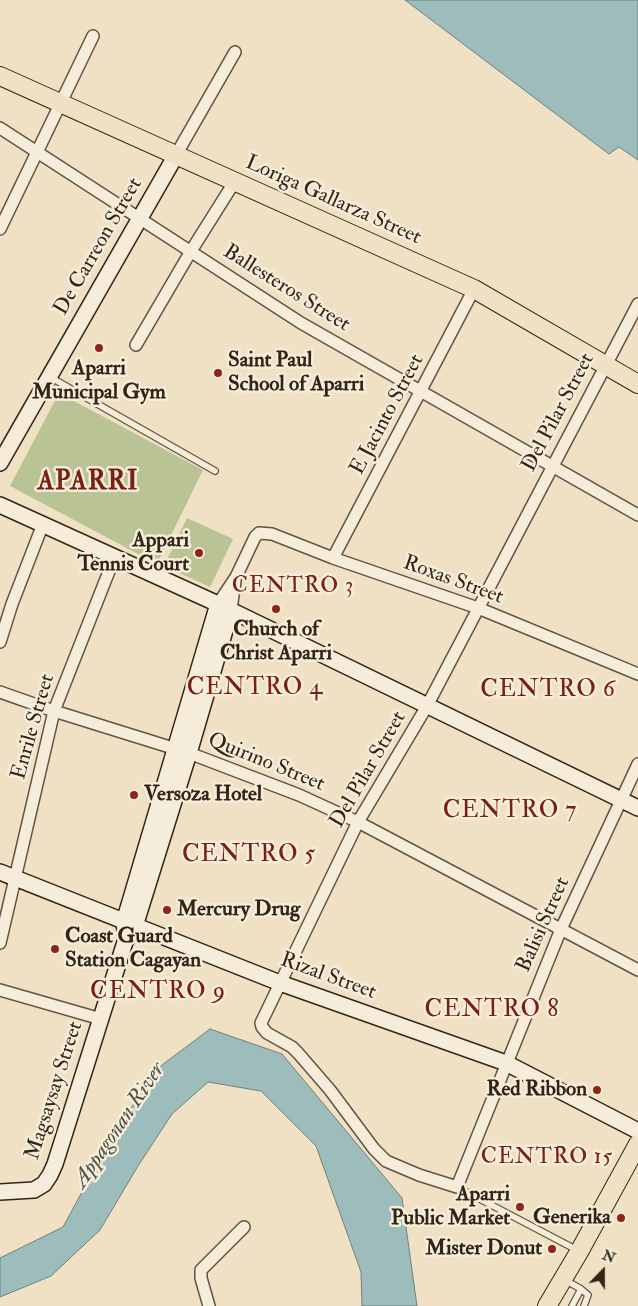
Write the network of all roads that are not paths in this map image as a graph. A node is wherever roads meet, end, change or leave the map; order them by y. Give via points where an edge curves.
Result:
1 (93, 36) dead end
2 (235, 52) dead end
3 (0, 76) edge
4 (61, 104) junction
5 (0, 128) edge
6 (38, 152) junction
7 (176, 155) junction
8 (235, 181) junction
9 (140, 219) junction
10 (0, 229) edge
11 (191, 250) junction
12 (474, 288) junction
13 (638, 304) edge
14 (136, 345) dead end
15 (606, 365) junction
16 (50, 377) junction
17 (638, 384) edge
18 (422, 391) junction
19 (0, 464) edge
20 (553, 466) junction
21 (215, 471) dead end
22 (0, 505) edge
23 (638, 515) edge
24 (43, 524) junction
25 (255, 537) joint
26 (115, 556) junction
27 (334, 558) junction
28 (225, 607) junction
29 (478, 608) junction
30 (0, 642) edge
31 (638, 674) edge
32 (0, 692) edge
33 (426, 706) junction
34 (54, 711) junction
35 (183, 751) junction
36 (638, 764) edge
37 (622, 801) junction
38 (638, 808) edge
39 (358, 822) junction
40 (0, 872) edge
41 (14, 878) junction
42 (130, 924) junction
43 (561, 929) junction
44 (0, 943) edge
45 (638, 970) edge
46 (280, 983) junction
47 (0, 990) edge
48 (101, 1019) junction
49 (506, 1063) junction
50 (638, 1131) edge
51 (638, 1144) edge
52 (457, 1187) junction
53 (0, 1192) edge
54 (244, 1227) dead end
55 (579, 1252) junction
56 (563, 1279) junction
57 (581, 1289) junction
58 (209, 1306) edge
59 (546, 1306) edge
60 (572, 1306) edge
61 (584, 1306) edge

1 - 4 street
2 - 7 street, De Carreon Street
3 - 4 main road, Loriga Gallarza Street
4 - 6 street
4 - 7 main road, Loriga Gallarza Street
5 - 6 street, Ballesteros Street
6 - 9 street, Ballesteros Street
6 - 10 street
7 - 8 main road, Loriga Gallarza Street
7 - 9 street, De Carreon Street
8 - 11 street
8 - 12 main road, Loriga Gallarza Street
9 - 11 street, Ballesteros Street
9 - 16 street, De Carreon Street
11 - 14 street
11 - 18 street, Ballesteros Street via 301,323
12 - 15 main road, Loriga Gallarza Street
12 - 18 street, E Jacinto Street
13 - 15 street, Del Pilar Street
15 - 17 main road, Loriga Gallarza Street
15 - 20 street, Del Pilar Street
16 - 19 street, De Carreon Street
16 - 21 lane
18 - 20 street, Ballesteros Street
18 - 27 street, E Jacinto Street
20 - 23 street, Ballesteros Street
20 - 29 street, Del Pilar Street
22 - 24 street
24 - 26 street
24 - 30 street
25 - 27 street, Roxas Street via 259,533 272,534
25 - 28 street, Magsaysay Street
26 - 28 street
26 - 34 street, Enrile Street
27 - 29 street, Roxas Street
28 - 33 street
28 - 35 street, Magsaysay Street
29 - 31 street, Roxas Street
29 - 33 street, Del Pilar Street
32 - 34 street, Quirino Street
33 - 37 street
33 - 39 street, Del Pilar Street
34 - 35 street, Quirino Street
34 - 41 street, Enrile Street
35 - 39 street, Quirino Street via 299,795
35 - 42 street, Magsaysay Street
36 - 37 street, Balisi Street
37 - 38 street
37 - 43 street, Balisi Street
39 - 43 street, Quirino Street
39 - 46 street, Del Pilar Street
40 - 41 street, Rizal Street
41 - 42 street, Rizal Street
41 - 44 street, Enrile Street
42 - 46 street, Rizal Street
42 - 48 street, Magsaysay Street
43 - 45 street, Quirino Street
43 - 49 street, Balisi Street
46 - 49 street, Rizal Street
46 - 52 street, Del Pilar Street via 261,1024 264,1030 298,1053 386,1161
47 - 48 street
48 - 53 street, Magsaysay Street via 50,1175 34,1190
49 - 50 street, Rizal Street
49 - 52 street, Balisi Street
51 - 55 main road
52 - 55 lane
54 - 58 street via 201,1270
55 - 56 main road
56 - 57 lane
56 - 59 main road
57 - 60 lane
57 - 61 lane via 588,1295

